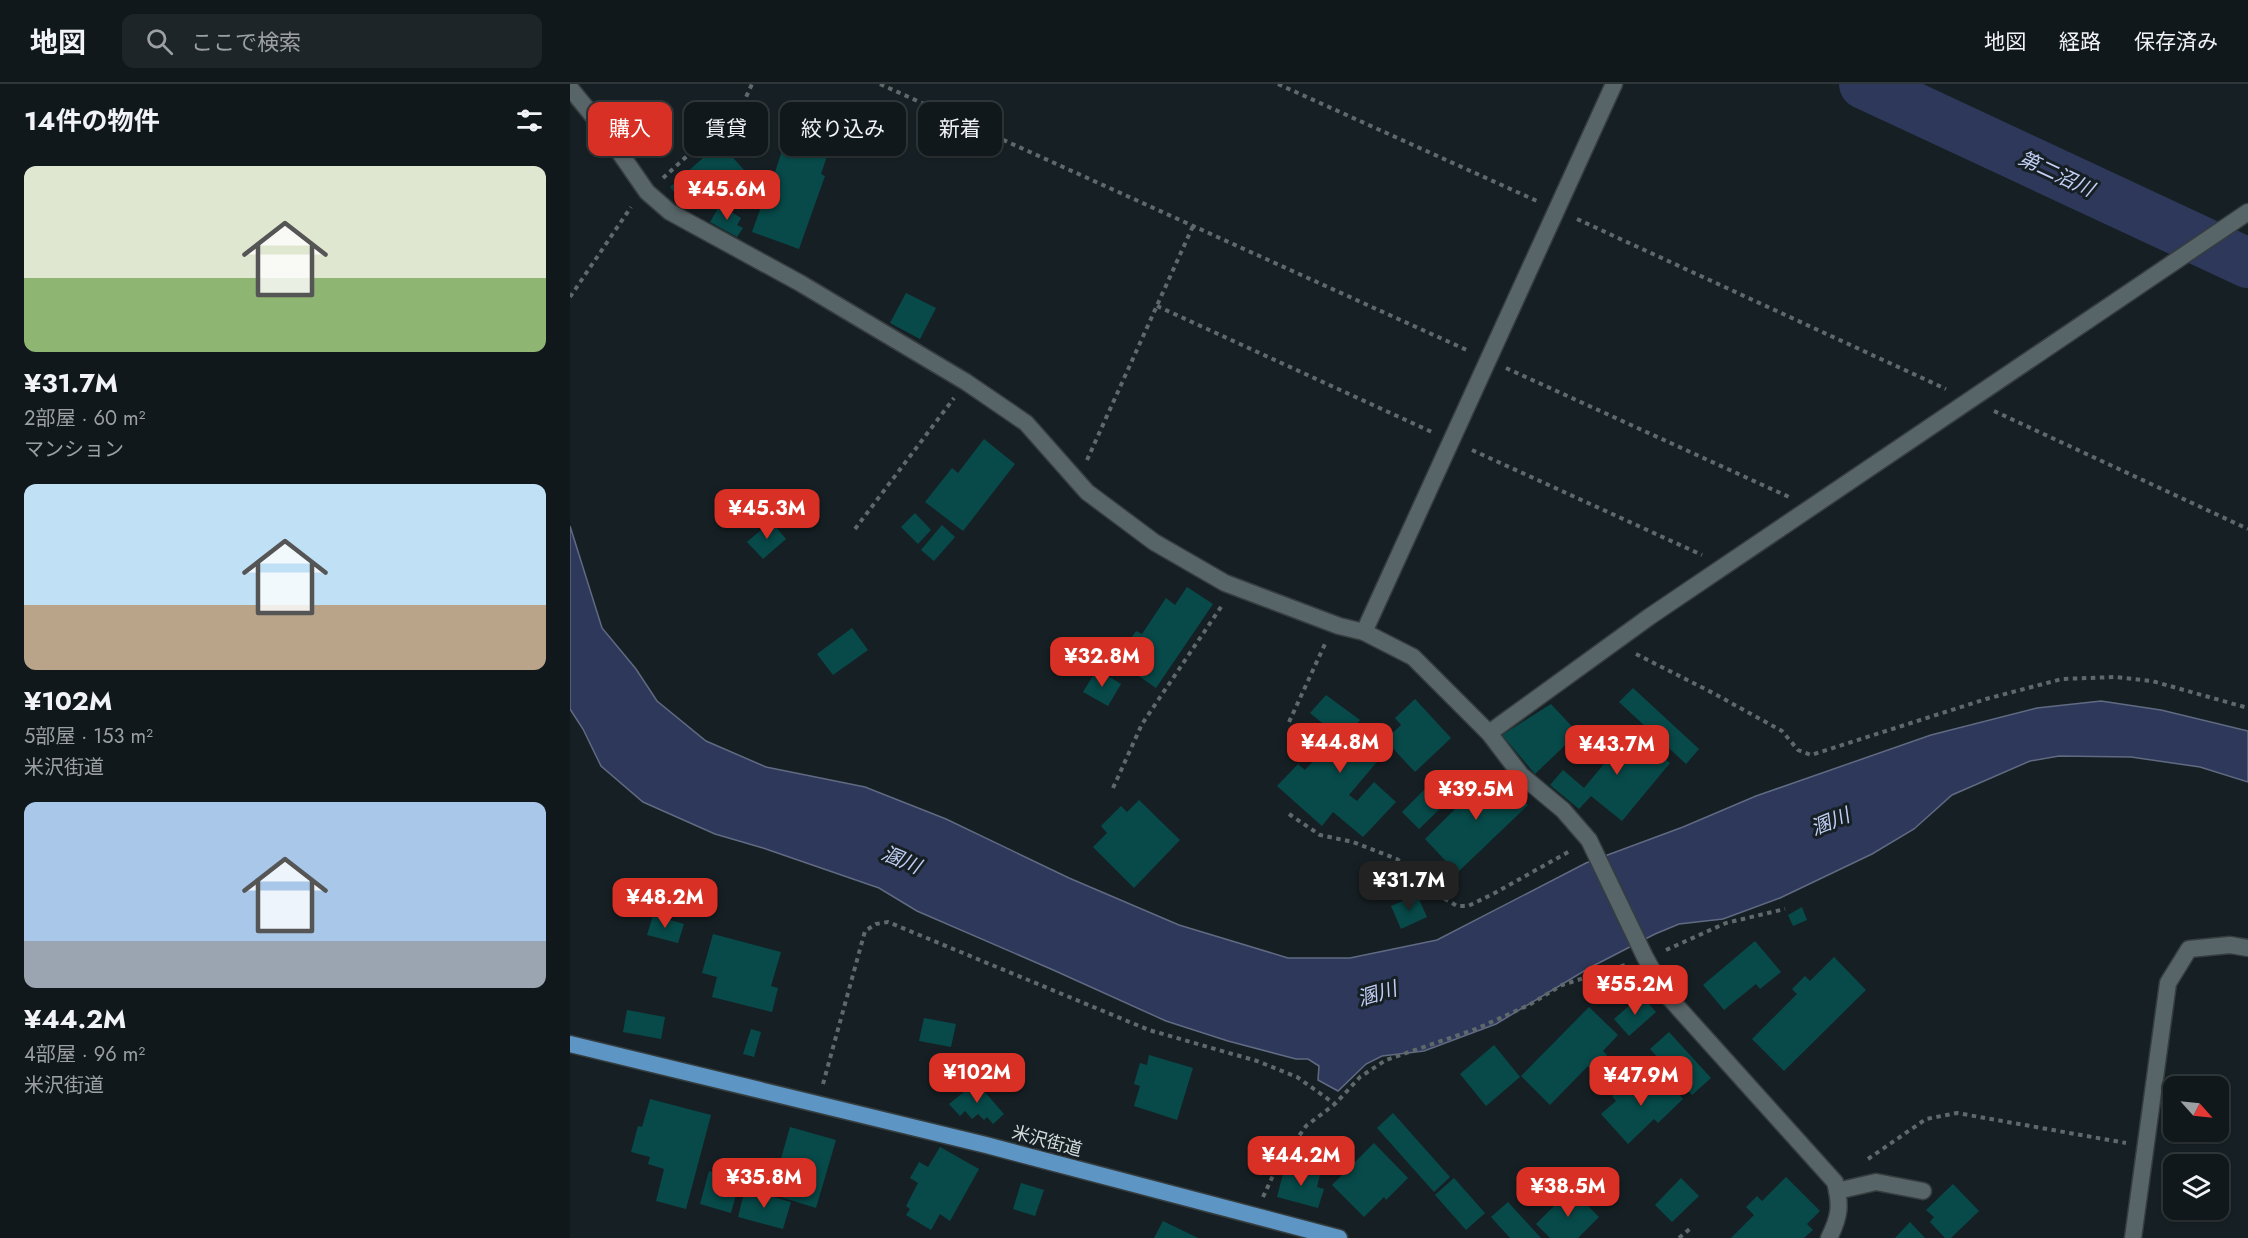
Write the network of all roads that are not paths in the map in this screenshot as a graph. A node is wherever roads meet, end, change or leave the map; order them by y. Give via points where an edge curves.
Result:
1 (1614, 84) edge
2 (570, 88) edge
3 (2248, 212) edge
4 (1364, 632) junction
5 (1489, 733) junction
6 (2248, 948) edge
7 (570, 1044) edge
8 (1836, 1186) junction
9 (1923, 1191) dead end
10 (1339, 1238) edge
11 (1829, 1238) edge
12 (2133, 1238) edge

1 - 4 street
2 - 4 street via 603,127 647,192 670,212 800,283 966,382 1026,423 1087,492 1154,542 1234,587
3 - 5 street via 1811,507
4 - 5 street via 1413,657
5 - 8 street via 1521,775 1563,810 1589,840 1665,993
6 - 12 street via 2230,945 2189,949 2168,983
7 - 10 highway, 米沢街道 via 986,1145
8 - 9 street via 1876,1182
8 - 11 street via 1840,1203

